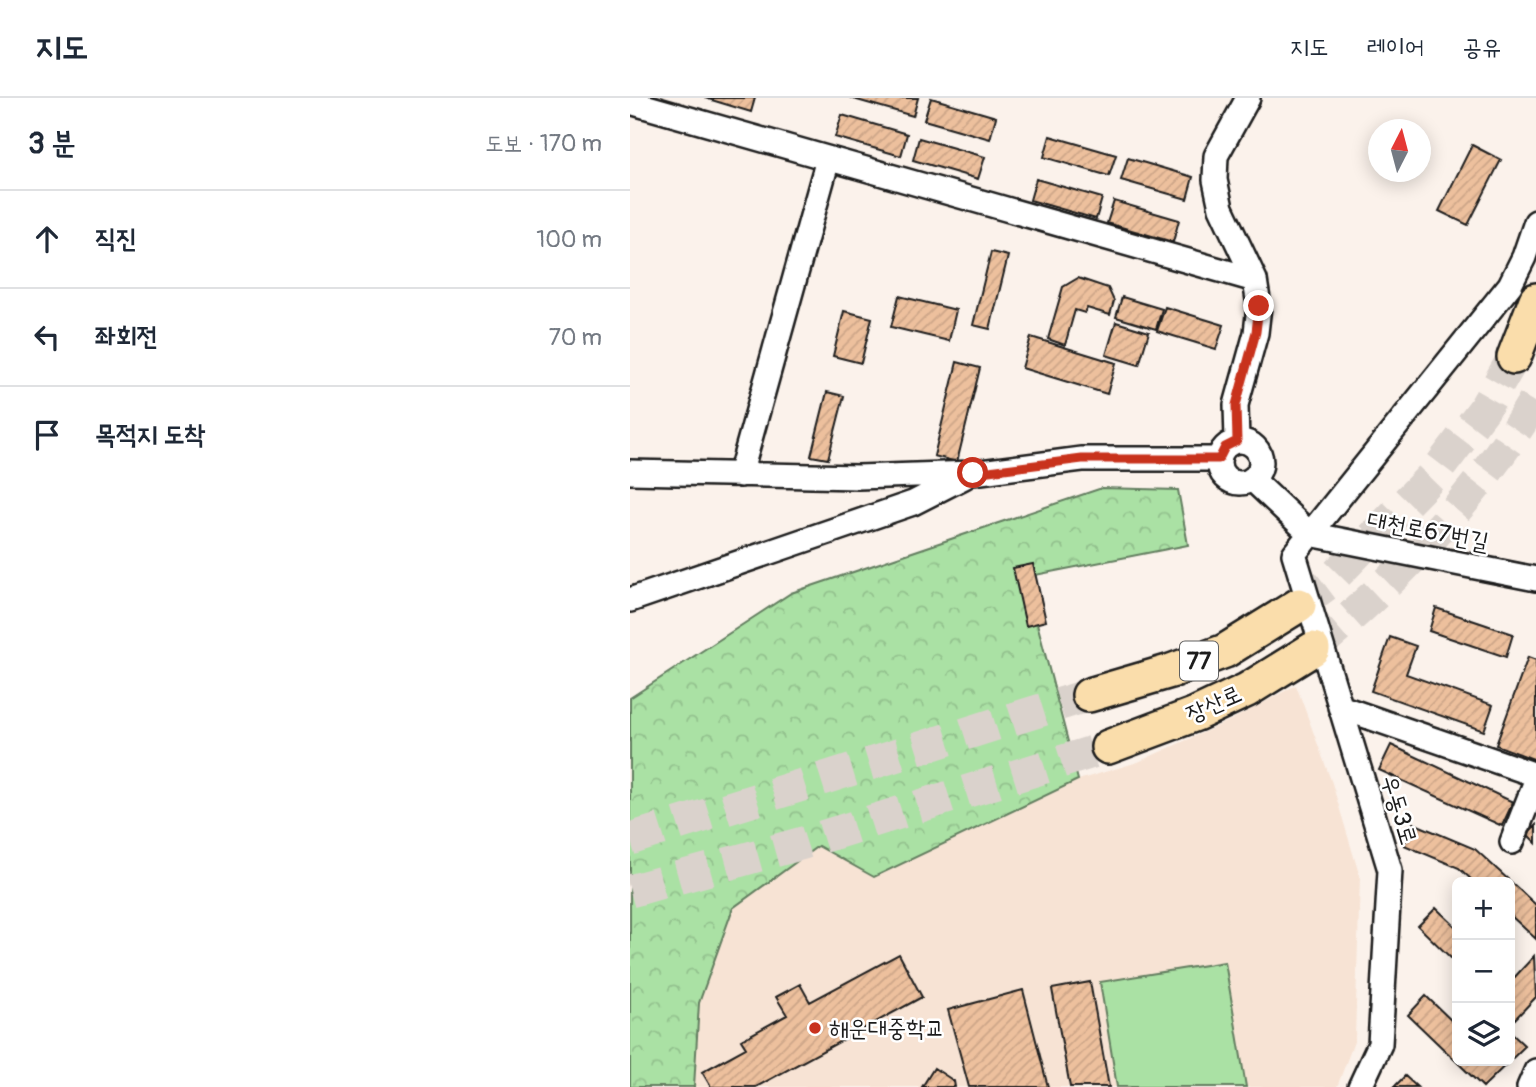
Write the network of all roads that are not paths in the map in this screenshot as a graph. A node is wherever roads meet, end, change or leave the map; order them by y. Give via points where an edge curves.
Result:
1 (1248, 98) edge
2 (630, 102) edge
3 (828, 159) junction
4 (1536, 222) edge
5 (1255, 280) junction
6 (1536, 300) edge
7 (1514, 357) tunnel mouth
8 (1237, 441) junction
9 (1219, 459) junction
10 (630, 472) edge
11 (973, 473) junction
12 (740, 475) junction
13 (1252, 479) junction
14 (1310, 534) junction
15 (1536, 579) edge
16 (630, 600) edge
17 (1299, 605) tunnel mouth
18 (1313, 649) tunnel mouth
19 (1089, 695) tunnel mouth
20 (1340, 707) junction
21 (1108, 747) tunnel mouth
22 (1536, 775) edge
23 (1536, 781) edge
24 (1512, 842) dead end
25 (1536, 1071) edge
26 (1360, 1087) edge
27 (1529, 1087) edge

1 - 5 street via 1216,156 1215,180 1221,208
2 - 3 street
3 - 5 street
3 - 12 street
4 - 14 street via 1510,285
5 - 8 street via 1259,306 1236,405
6 - 7 highway
8 - 9 street via 1225,447
8 - 13 street via 1251,443 1260,454 1261,468
9 - 11 street via 1082,459
9 - 13 street via 1222,472 1232,481
10 - 12 street
11 - 12 street
11 - 16 street via 913,503
13 - 14 street
14 - 15 street, 대천로67번길
14 - 20 street, 우동3로 via 1294,554
17 - 19 highway, 장산로 / 77 via 1225,651
18 - 21 highway, 장산로 / 77 via 1247,690
20 - 22 street via 1469,741
20 - 26 street, 우동3로 via 1390,870 1380,1045
23 - 24 street
25 - 27 street

